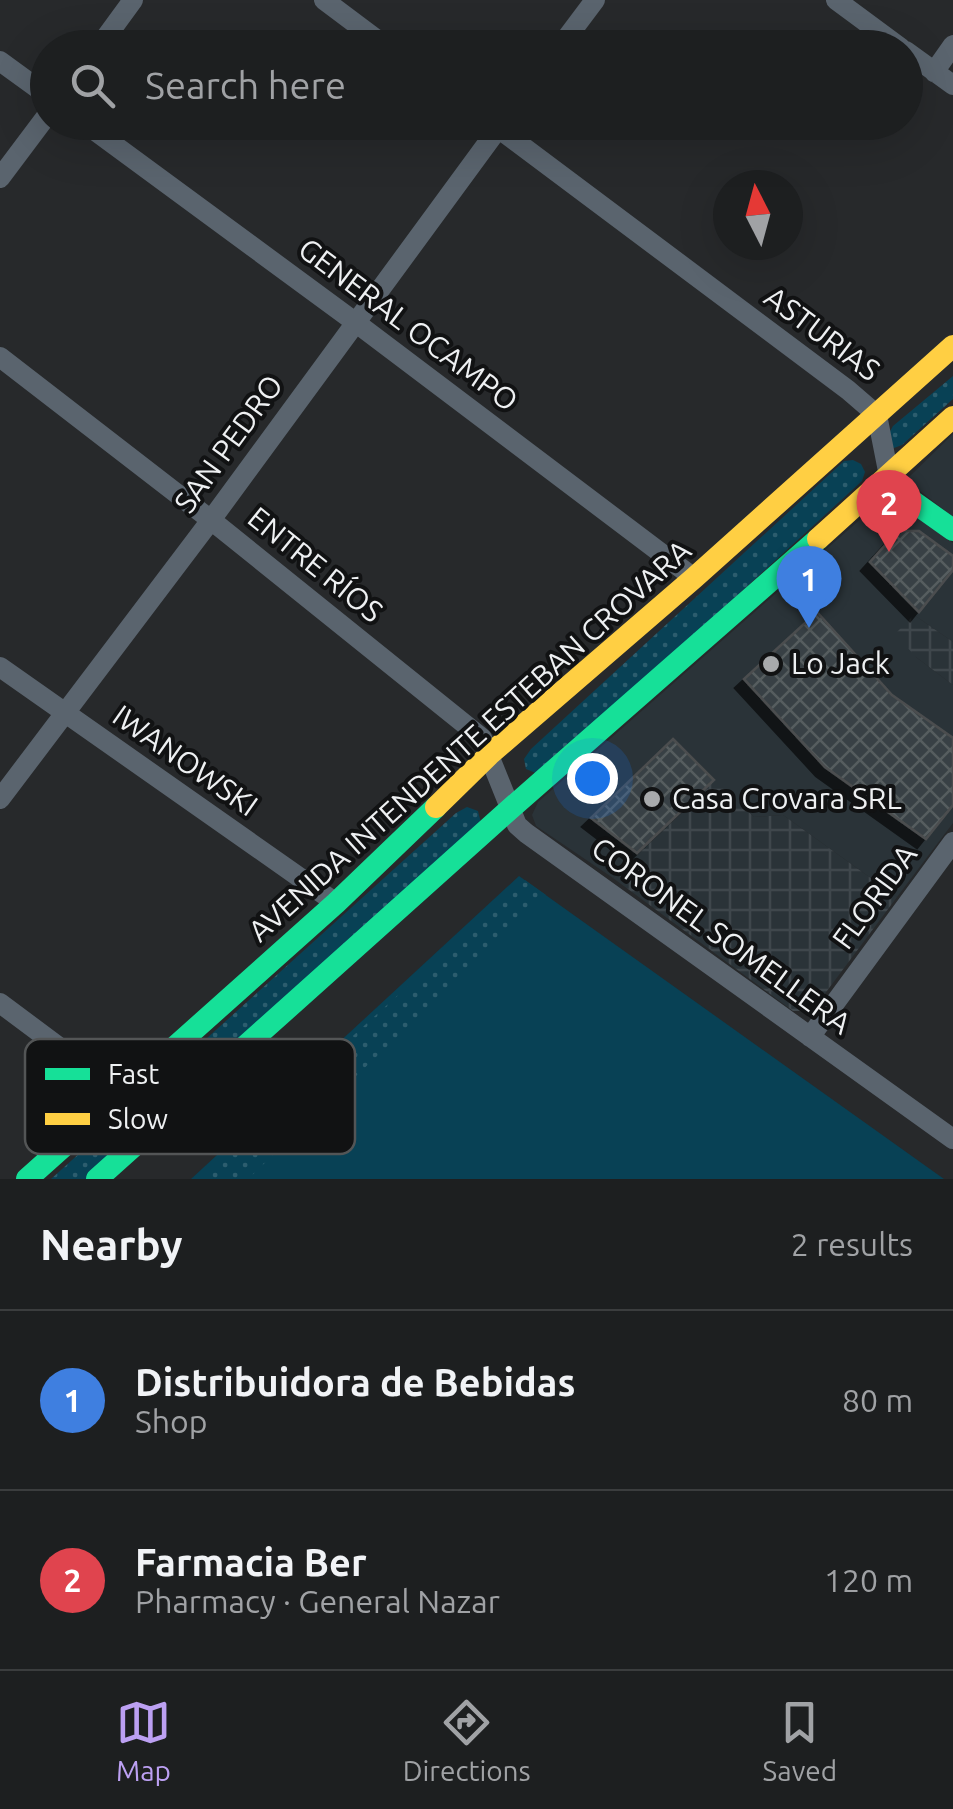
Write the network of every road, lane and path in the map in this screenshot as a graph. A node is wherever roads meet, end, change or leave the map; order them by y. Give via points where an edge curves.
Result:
1 (133, 0) edge
2 (324, 0) edge
3 (595, 0) edge
4 (836, 0) edge
5 (111, 30) edge
6 (364, 30) edge
7 (572, 30) edge
8 (877, 30) edge
9 (953, 46) edge
10 (0, 61) edge
11 (923, 64) edge
12 (934, 72) junction
13 (30, 83) edge
14 (953, 85) edge
15 (30, 138) edge
16 (108, 140) edge
17 (486, 140) edge
18 (517, 140) edge
19 (0, 178) edge
20 (355, 322) junction
21 (953, 346) edge
22 (0, 356) edge
23 (877, 415) junction
24 (953, 417) edge
25 (889, 476) junction
26 (211, 520) junction
27 (953, 530) edge
28 (694, 578) junction
29 (0, 668) edge
30 (63, 713) junction
31 (490, 754) junction
32 (0, 799) edge
33 (510, 809) junction
34 (953, 842) edge
35 (336, 902) junction
36 (0, 1003) edge
37 (810, 1037) junction
38 (48, 1039) edge
39 (183, 1039) edge
40 (254, 1039) edge
41 (953, 1139) edge
42 (54, 1154) edge
43 (125, 1154) edge
44 (26, 1179) edge
45 (97, 1179) edge

1 - 5 street
2 - 6 street
3 - 7 street
4 - 8 street
9 - 12 street
10 - 13 street
11 - 12 street
12 - 14 street
15 - 19 street
16 - 20 street, GENERAL OCAMPO
17 - 20 street, SAN PEDRO
18 - 23 street, ASTURIAS
20 - 26 street, SAN PEDRO
20 - 28 street, GENERAL OCAMPO
21 - 23 main road, AVENIDA INTENDENTE ESTEBAN CROVARA
22 - 26 street, ENTRE RÍOS
23 - 25 street
23 - 28 main road, AVENIDA INTENDENTE ESTEBAN CROVARA
24 - 25 main road
25 - 27 main road via 898,491
25 - 33 main road
26 - 30 street, SAN PEDRO
26 - 31 street, ENTRE RÍOS via 482,738
28 - 31 main road, AVENIDA INTENDENTE ESTEBAN CROVARA
29 - 30 street, IWANOWSKI
30 - 32 street, SAN PEDRO
30 - 35 street, IWANOWSKI
31 - 33 street, CORONEL SOMELLERA
31 - 35 main road, AVENIDA INTENDENTE ESTEBAN CROVARA
33 - 37 street, CORONEL SOMELLERA via 526,833
33 - 40 main road
34 - 37 street, FLORIDA
35 - 39 main road, AVENIDA INTENDENTE ESTEBAN CROVARA
36 - 38 street
37 - 41 street, CORONEL SOMELLERA
42 - 44 main road, AVENIDA INTENDENTE ESTEBAN CROVARA
43 - 45 main road

